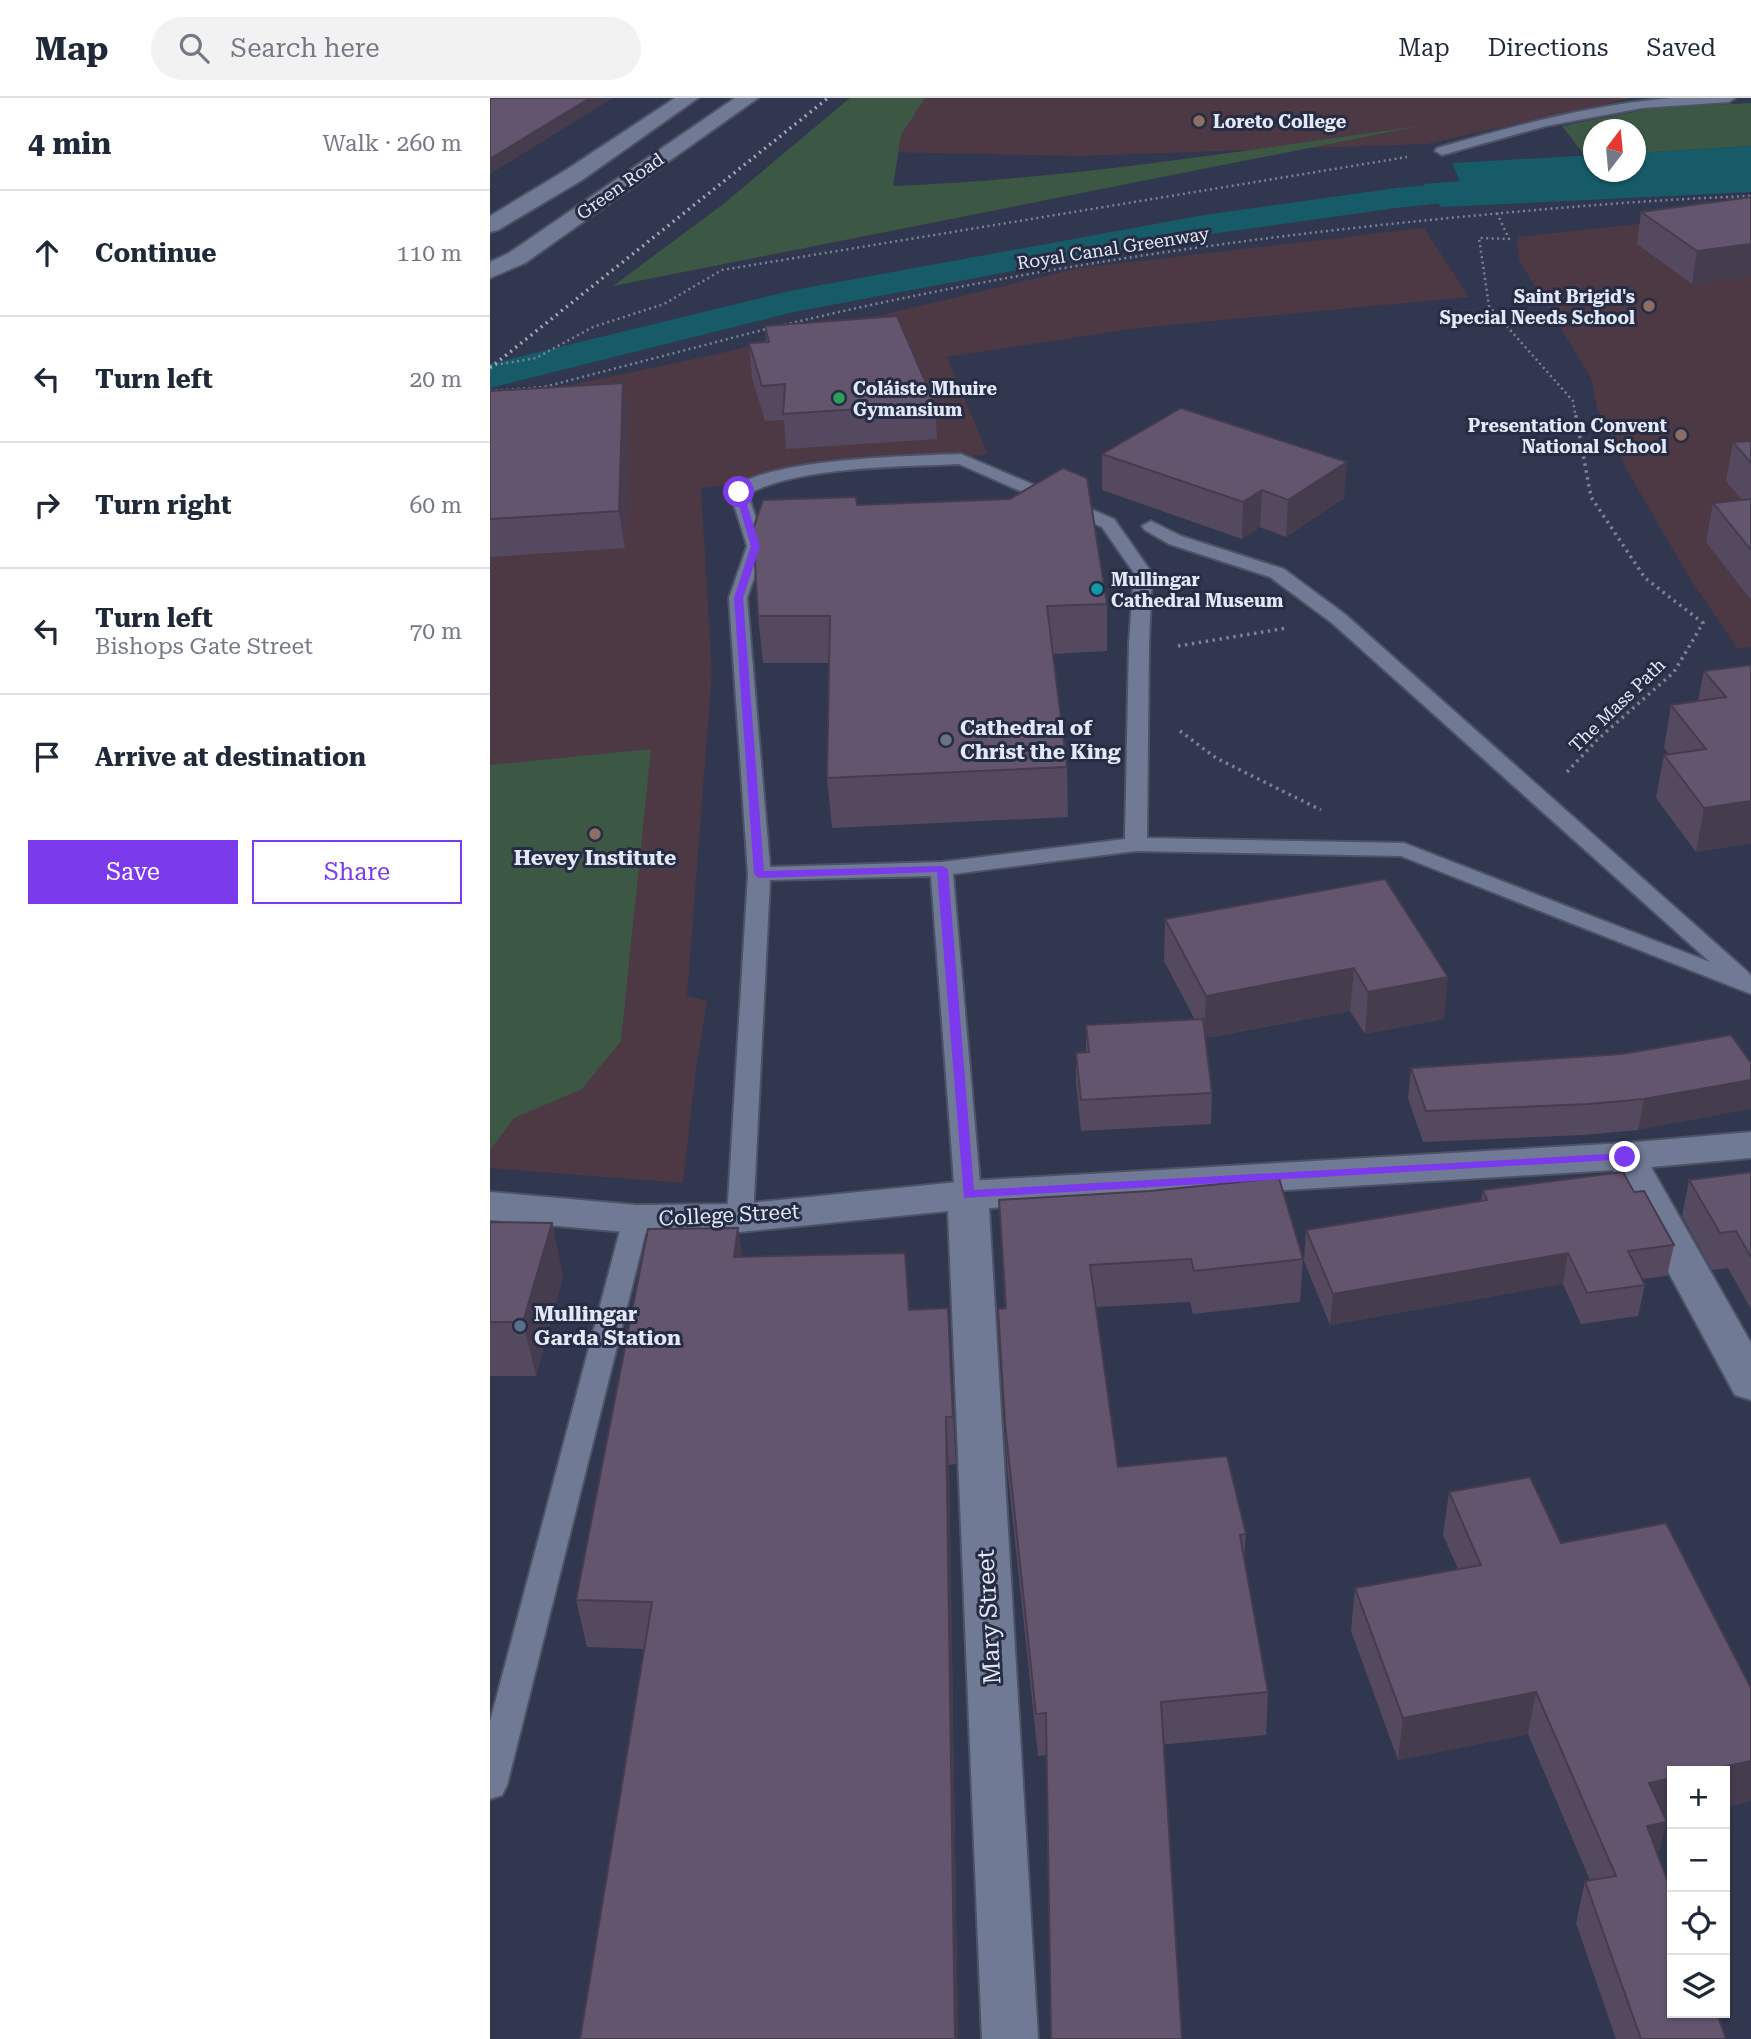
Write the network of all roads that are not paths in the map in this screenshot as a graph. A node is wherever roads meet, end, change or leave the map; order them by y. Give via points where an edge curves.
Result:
1 (688, 98) edge
2 (748, 98) edge
3 (1729, 98) edge
4 (1442, 152) road end
5 (490, 225) edge
6 (490, 271) edge
7 (1152, 526) dead end
8 (1136, 844) junction
9 (942, 869) junction
10 (759, 874) junction
11 (1751, 987) edge
12 (1751, 1145) edge
13 (1625, 1157) junction
14 (968, 1195) junction
15 (490, 1206) edge
16 (740, 1218) junction
17 (636, 1219) junction
18 (1751, 1383) edge
19 (490, 1786) edge
20 (1010, 2039) edge

1 - 5 street, Green Road
2 - 6 street, Green Road
3 - 4 lane via 1642,104 1544,122
7 - 11 lane via 1175,540 1277,573 1339,619
8 - 9 lane
8 - 10 lane via 1143,573 1108,523 961,459 862,464 765,478 739,492 756,546 738,598
8 - 11 lane via 1404,850
9 - 10 lane
9 - 14 lane
10 - 16 lane
12 - 13 street, College Street
13 - 14 street, College Street
13 - 18 street
14 - 16 street, College Street
14 - 20 street, Mary Street
15 - 17 street, College Street
16 - 17 street, College Street
17 - 19 lane

